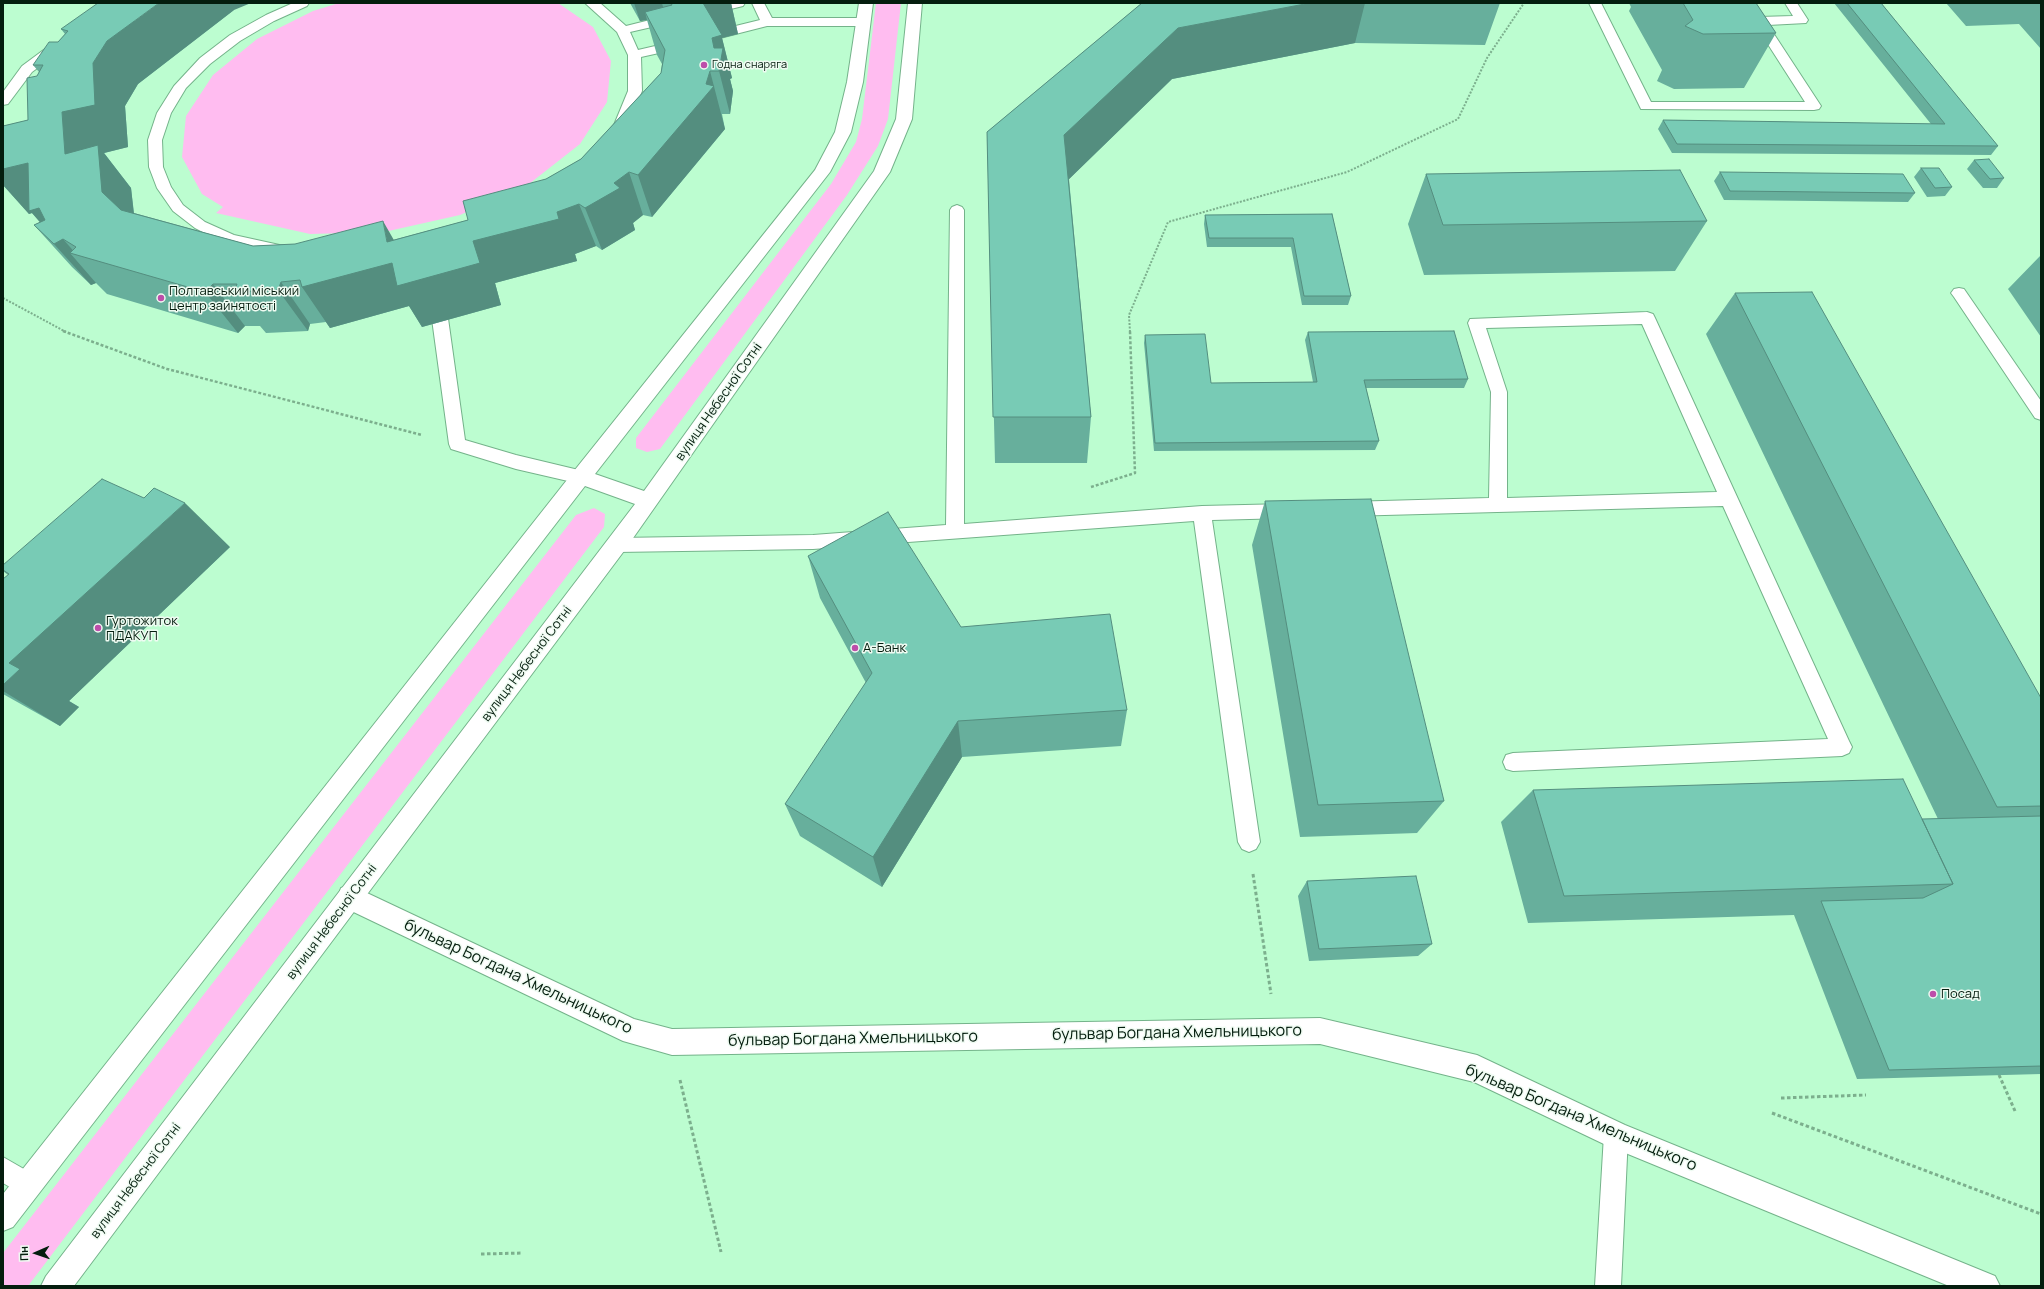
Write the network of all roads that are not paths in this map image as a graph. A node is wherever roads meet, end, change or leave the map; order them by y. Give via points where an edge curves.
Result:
1 (303, 3) edge
2 (591, 3) edge
3 (739, 3) edge
4 (758, 3) edge
5 (915, 3) edge
6 (1595, 3) edge
7 (1791, 3) edge
8 (865, 12) edge
9 (767, 22) junction
10 (623, 30) junction
11 (63, 42) edge
12 (634, 56) junction
13 (3, 101) edge
14 (605, 144) edge
15 (957, 210) dead end
16 (294, 252) edge
17 (434, 280) edge
18 (1959, 293) dead end
19 (2041, 414) edge
20 (581, 477) junction
21 (1729, 499) junction
22 (649, 501) junction
23 (1498, 505) junction
24 (1303, 510) edge
25 (1334, 510) edge
26 (1202, 513) junction
27 (955, 531) junction
28 (617, 545) junction
29 (1513, 762) dead end
30 (1249, 842) road end
31 (350, 898) junction
32 (1616, 1135) junction
33 (3, 1169) edge
34 (27, 1185) junction
35 (3, 1217) edge
36 (56, 1286) edge
37 (1608, 1286) edge
38 (1985, 1286) edge

1 - 16 lane via 242,34 205,61 181,86 164,113 155,140 156,167 164,188 178,208 200,225 229,239 263,248
2 - 10 lane
3 - 10 lane
4 - 9 lane
5 - 22 street, вулиця Небесної Сотні via 904,119 882,172
6 - 7 lane via 1646,106 1814,106 1759,21 1802,20
8 - 9 lane
8 - 20 street via 855,82 843,132 822,172
9 - 12 lane
10 - 12 lane
11 - 13 lane via 27,69
12 - 14 lane via 635,91 620,126
15 - 27 lane
17 - 20 lane via 457,444 516,462
18 - 19 lane
20 - 22 street
20 - 34 street
21 - 23 lane
21 - 23 lane via 1648,318 1476,323 1499,392
21 - 29 lane via 1842,747
22 - 28 street, вулиця Небесної Сотні
23 - 25 lane
24 - 26 lane
26 - 27 lane
26 - 30 lane
27 - 28 lane via 814,542
28 - 31 street, вулиця Небесної Сотні
31 - 32 street, бульвар Богдана Хмельницького via 632,1032 672,1042 1320,1030 1477,1069
31 - 36 street, вулиця Небесної Сотні
32 - 37 lane
32 - 38 street, бульвар Богдана Хмельницького
33 - 34 lane
34 - 35 street

